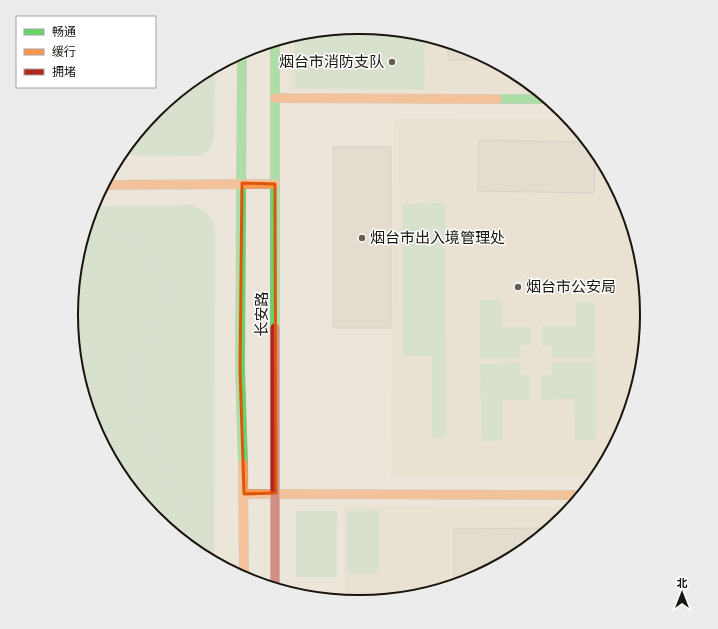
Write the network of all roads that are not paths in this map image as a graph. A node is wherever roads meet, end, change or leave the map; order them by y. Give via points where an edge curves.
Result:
1 (275, 47) edge
2 (242, 60) edge
3 (275, 98) junction
4 (538, 99) edge
5 (242, 183) junction
6 (275, 184) junction
7 (110, 185) edge
8 (244, 494) junction
9 (276, 494) junction
10 (573, 495) edge
11 (244, 570) edge
12 (275, 582) edge

1 - 3 street, 长安路
2 - 5 street
3 - 4 street
3 - 6 street, 长安路
5 - 6 street
5 - 7 street
5 - 8 street via 240,368
6 - 9 street, 长安路
8 - 9 street
8 - 11 street
9 - 10 street
9 - 12 street, 长安路

